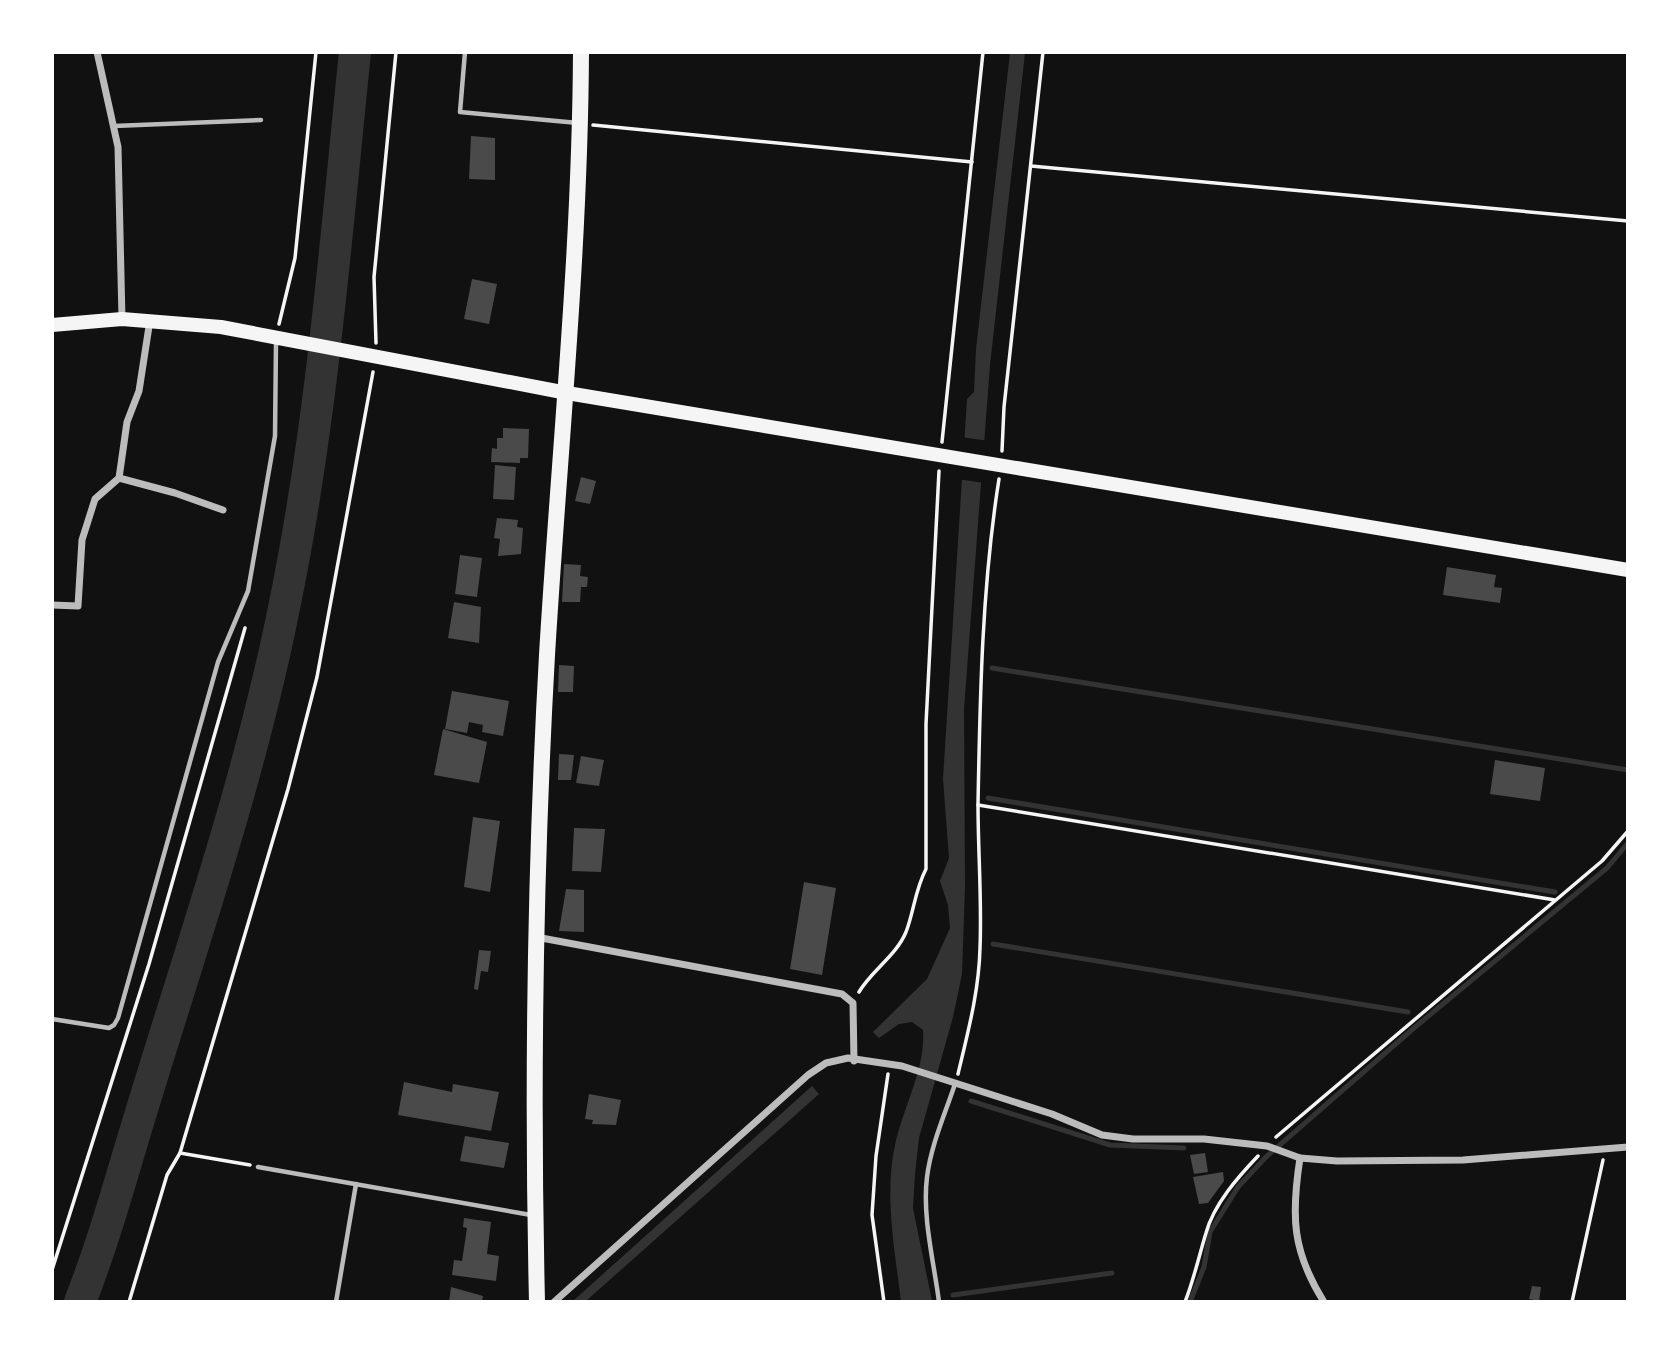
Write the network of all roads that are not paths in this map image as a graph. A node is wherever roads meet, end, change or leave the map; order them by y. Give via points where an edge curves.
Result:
1 (97, 52) edge
2 (465, 52) edge
3 (581, 52) edge
4 (261, 120) dead end
5 (581, 124) junction
6 (114, 126) junction
7 (122, 319) junction
8 (150, 320) junction
9 (52, 325) edge
10 (281, 338) junction
11 (566, 393) junction
12 (119, 478) junction
13 (223, 510) dead end
14 (1628, 570) edge
15 (52, 605) edge
16 (536, 937) junction
17 (52, 1019) edge
18 (854, 1061) junction
19 (953, 1082) junction
20 (1628, 1147) edge
21 (1300, 1158) junction
22 (258, 1167) road end
23 (356, 1184) junction
24 (535, 1216) junction
25 (336, 1301) edge
26 (537, 1301) edge
27 (554, 1301) edge
28 (939, 1301) edge
29 (1324, 1301) edge

1 - 6 street
2 - 5 lane via 460,112
3 - 5 highway
4 - 6 lane
5 - 11 highway
6 - 7 street via 120,177
7 - 8 main road
7 - 9 main road
8 - 10 main road
8 - 12 street
10 - 11 main road
10 - 17 lane via 275,436 248,591 218,662 118,1018 108,1028
11 - 14 main road
11 - 16 highway via 548,647
12 - 13 street
12 - 15 street via 95,499 82,540 78,606
16 - 18 street via 842,993 853,1003
16 - 24 highway
18 - 19 street via 902,1066
18 - 27 street via 826,1063 808,1075
19 - 21 street via 1102,1135 1267,1146
19 - 28 lane via 927,1179
20 - 21 street via 1463,1160
21 - 29 street via 1297,1242
22 - 23 lane
23 - 24 lane
23 - 25 lane
24 - 26 highway

